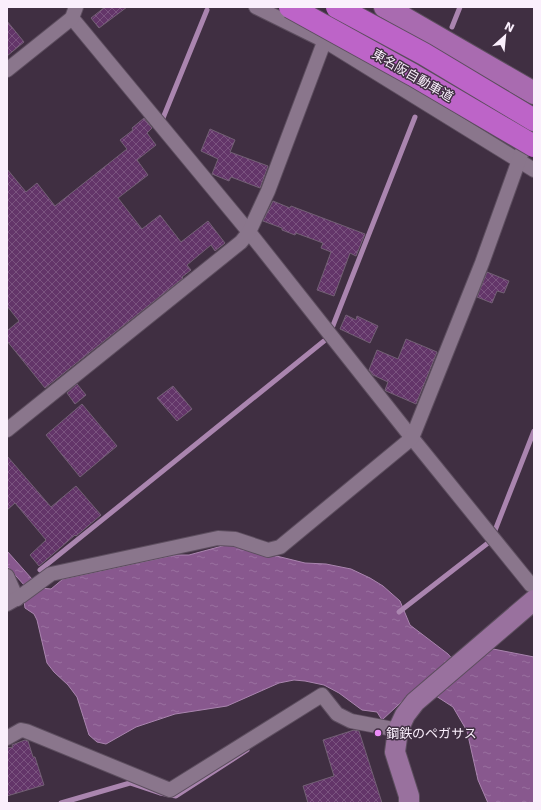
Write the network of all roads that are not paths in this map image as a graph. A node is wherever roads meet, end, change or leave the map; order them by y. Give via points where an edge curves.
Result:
1 (256, 7) edge
2 (290, 7) edge
3 (338, 7) edge
4 (385, 7) edge
5 (74, 12) edge
6 (325, 41) junction
7 (7, 70) edge
8 (534, 93) edge
9 (534, 120) edge
10 (526, 154) edge
11 (534, 170) edge
12 (249, 232) junction
13 (7, 430) edge
14 (412, 438) junction
15 (7, 576) edge
16 (534, 586) edge
17 (15, 600) edge
18 (534, 600) edge
19 (398, 730) junction
20 (7, 738) edge
21 (409, 803) edge

1 - 6 street
2 - 10 highway, 東名阪自動車道, bridge via 413,75
3 - 6 street
3 - 9 highway, 東名阪自動車道, bridge via 424,54
4 - 8 main road
5 - 7 street
5 - 12 street
6 - 10 street
6 - 12 street via 268,191
9 - 10 street
10 - 11 street
10 - 14 street
12 - 13 street via 241,242
12 - 14 street
14 - 16 street
14 - 17 street via 280,547 268,550 235,539 218,538 51,574
15 - 17 street
18 - 19 street via 415,702
19 - 20 street via 351,721 337,714 322,695 170,790 26,731 21,730
19 - 21 street via 395,752

